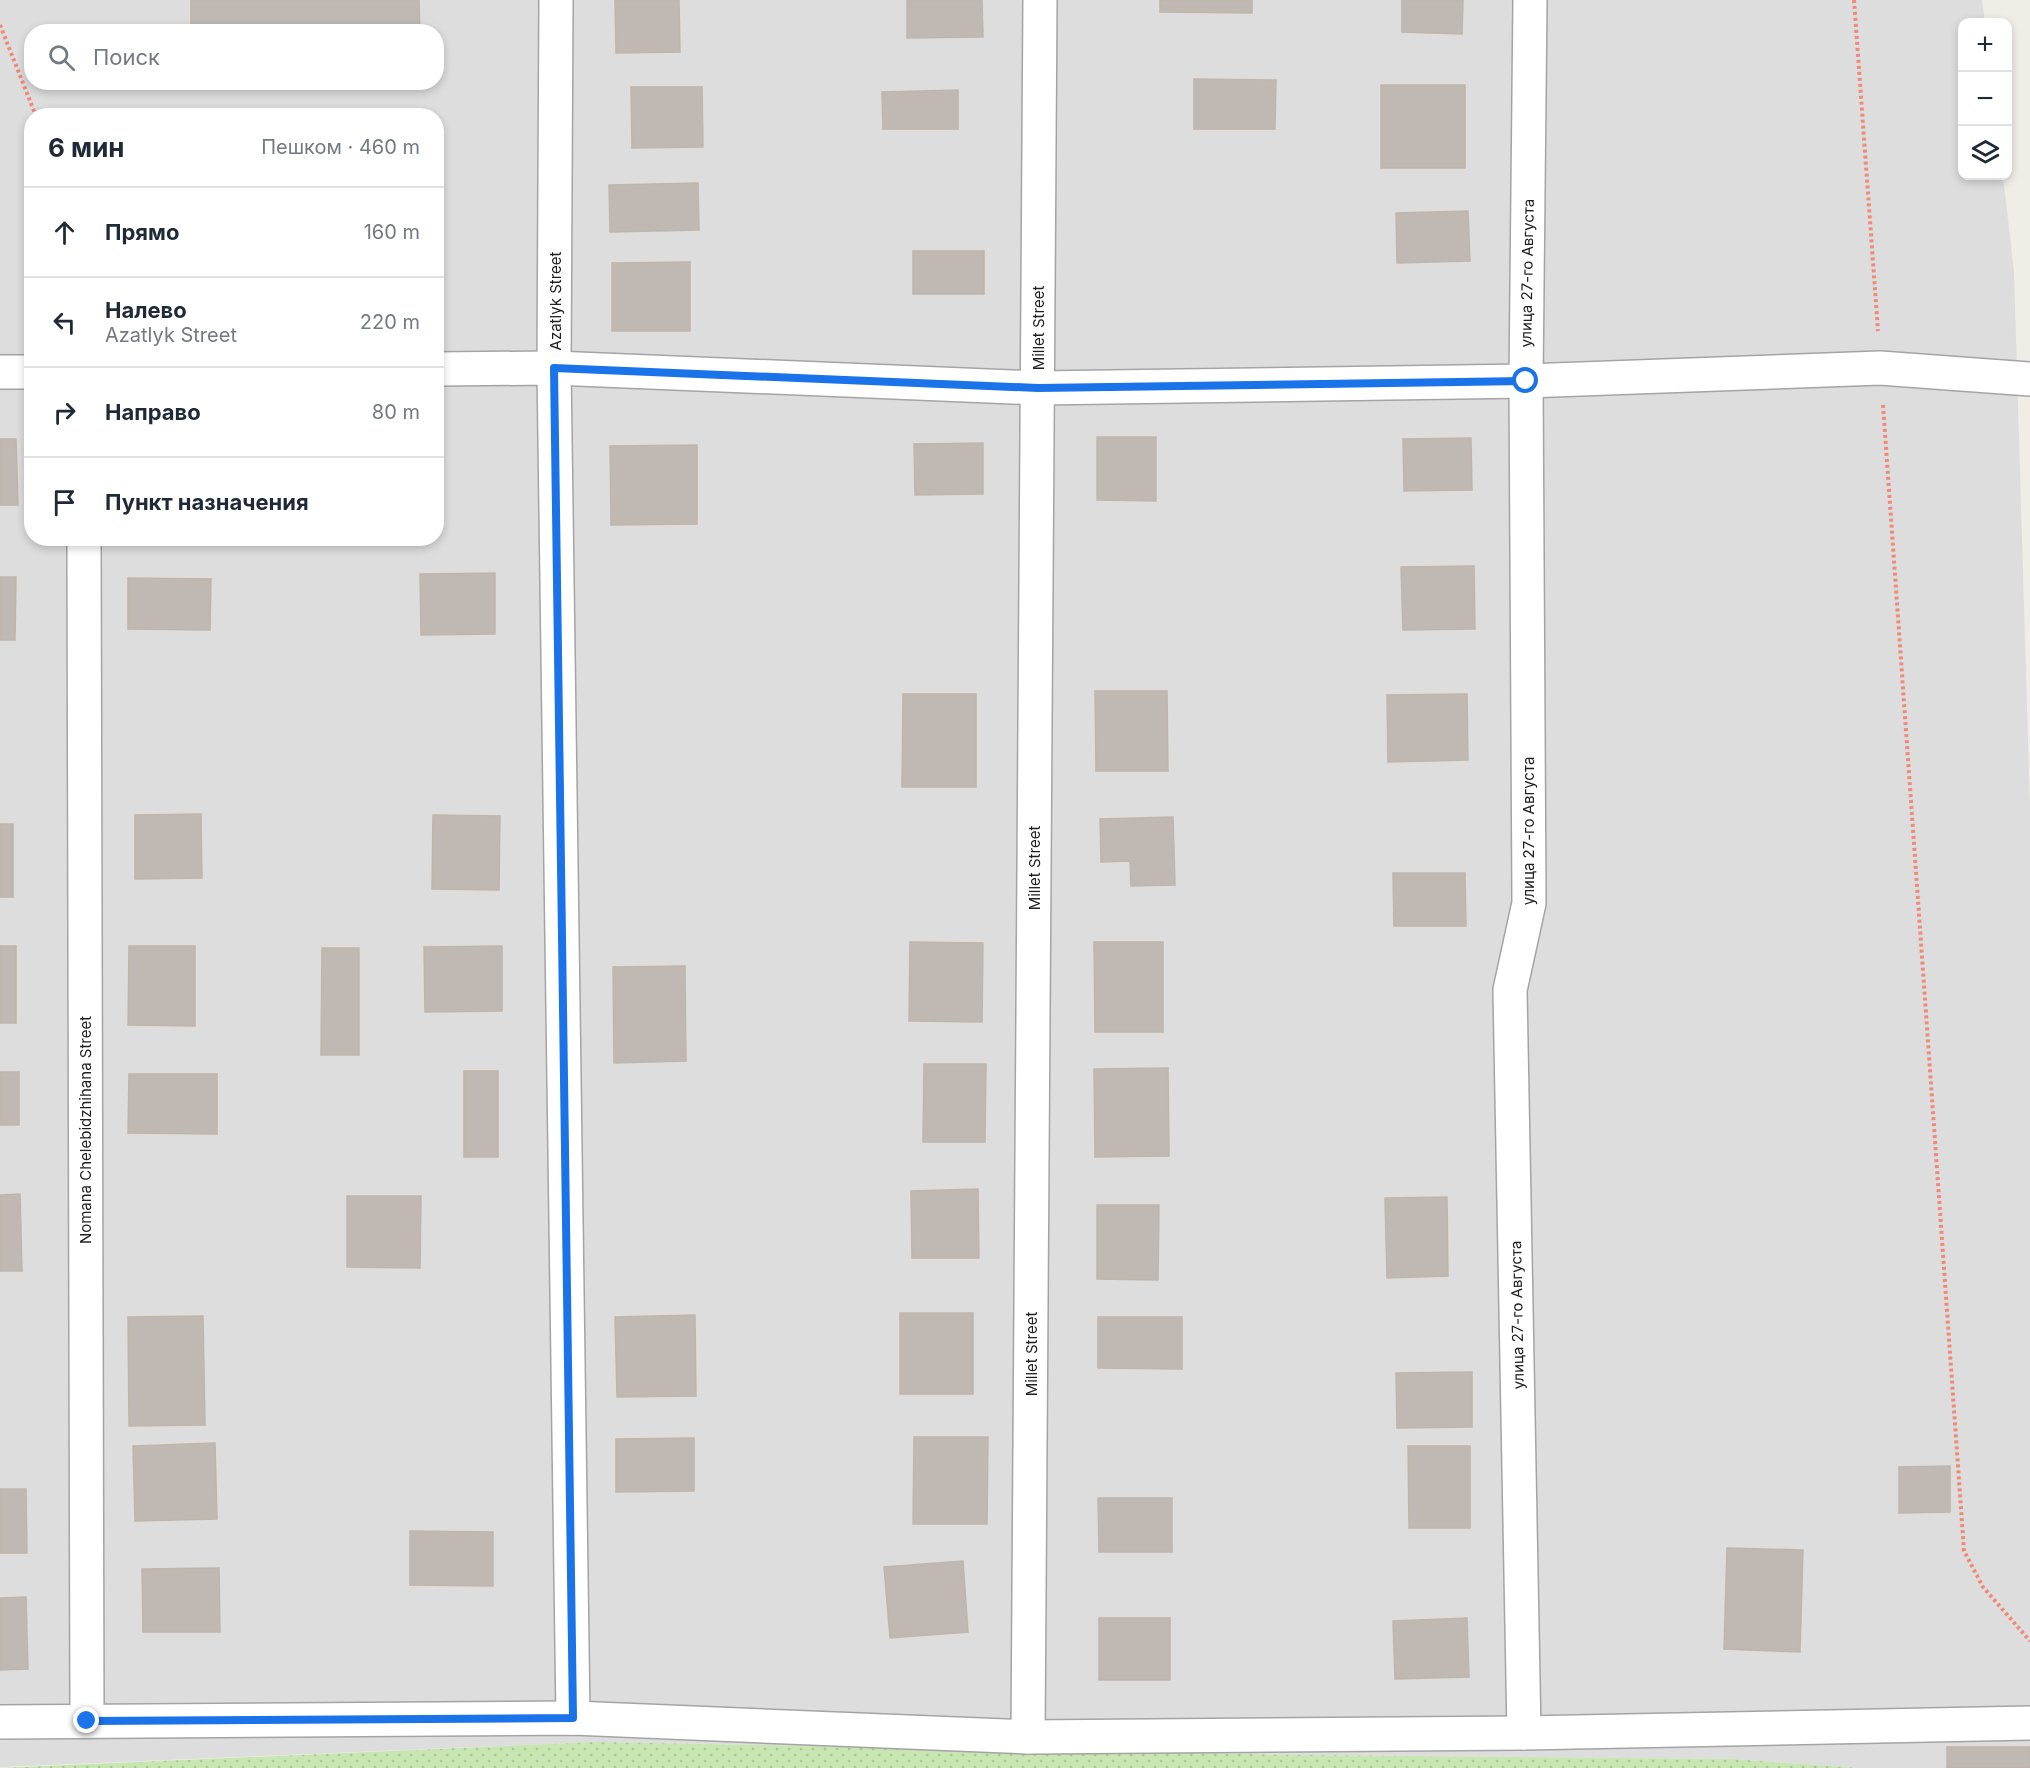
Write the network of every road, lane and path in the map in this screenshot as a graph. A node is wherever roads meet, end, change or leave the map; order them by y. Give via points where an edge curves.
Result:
1 (556, 0) edge
2 (1040, 0) edge
3 (1530, 0) edge
4 (1854, 0) edge
5 (0, 25) edge
6 (24, 86) edge
7 (26, 90) edge
8 (33, 108) edge
9 (554, 368) junction
10 (1881, 368) junction
11 (444, 369) edge
12 (0, 372) edge
13 (24, 372) edge
14 (2030, 379) edge
15 (1526, 381) junction
16 (1038, 388) junction
17 (84, 546) edge
18 (2030, 1641) edge
19 (573, 1718) junction
20 (87, 1721) junction
21 (0, 1722) edge
22 (2030, 1723) edge
23 (1524, 1733) junction
24 (1028, 1737) junction

1 - 9 street, Azatlyk Street
2 - 16 street, Millet Street
3 - 15 street, улица 27-го Августа
4 - 10 path
5 - 6 path
7 - 8 path
9 - 11 street
9 - 16 street
9 - 19 street, Azatlyk Street
10 - 14 street
10 - 15 street
10 - 18 path via 1964,1551 1983,1587
12 - 13 street
15 - 16 street
15 - 23 street, улица 27-го Августа via 1529,903 1510,990
16 - 24 street, Millet Street
17 - 20 street, Nomana Chelebidzhihana Street
19 - 20 street
19 - 24 street
20 - 21 street
22 - 23 street
23 - 24 street

